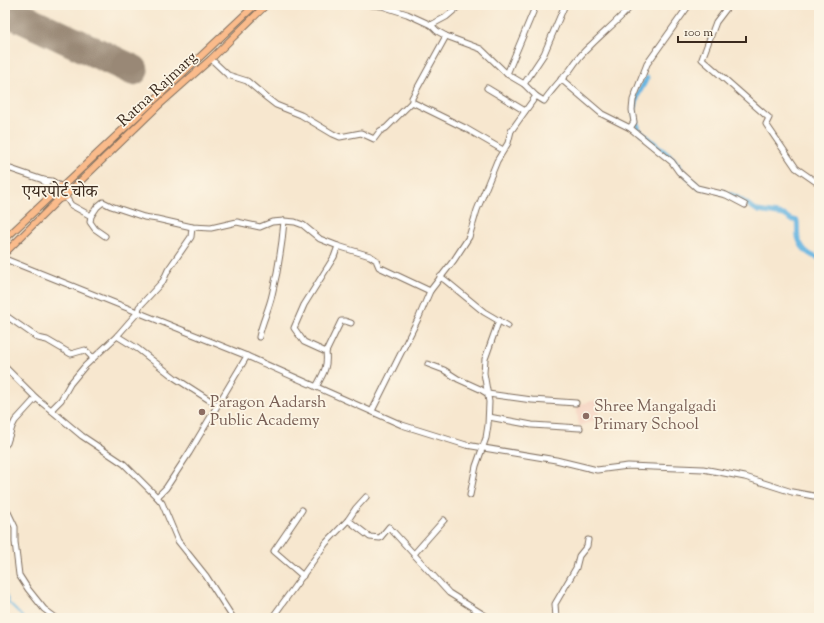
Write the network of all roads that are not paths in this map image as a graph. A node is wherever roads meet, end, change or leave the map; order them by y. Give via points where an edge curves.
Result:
1 (255, 5) edge
2 (266, 5) edge
3 (372, 5) edge
4 (460, 5) edge
5 (536, 5) edge
6 (632, 5) edge
7 (689, 5) edge
8 (729, 5) edge
9 (564, 7) dead end
10 (431, 25) junction
11 (446, 36) junction
12 (211, 59) junction
13 (507, 74) junction
14 (561, 79) junction
15 (524, 84) junction
16 (487, 88) dead end
17 (536, 96) junction
18 (412, 102) junction
19 (525, 111) junction
20 (630, 128) junction
21 (503, 150) junction
22 (5, 167) edge
23 (42, 180) junction
24 (819, 184) edge
25 (62, 186) junction
26 (54, 193) junction
27 (67, 196) junction
28 (59, 200) junction
29 (745, 205) dead end
30 (91, 216) junction
31 (284, 221) junction
32 (192, 227) junction
33 (105, 236) dead end
34 (5, 239) edge
35 (338, 246) junction
36 (5, 253) edge
37 (5, 259) edge
38 (440, 278) junction
39 (430, 291) junction
40 (138, 312) junction
41 (5, 315) edge
42 (499, 320) junction
43 (351, 323) dead end
44 (508, 326) dead end
45 (118, 336) junction
46 (259, 337) dead end
47 (326, 352) junction
48 (247, 356) junction
49 (93, 358) junction
50 (428, 364) dead end
51 (5, 367) edge
52 (316, 387) junction
53 (488, 394) junction
54 (36, 398) junction
55 (576, 403) dead end
56 (217, 405) junction
57 (51, 410) junction
58 (372, 412) junction
59 (489, 417) junction
60 (580, 428) dead end
61 (5, 445) edge
62 (483, 448) junction
63 (470, 495) dead end
64 (157, 497) junction
65 (366, 497) dead end
66 (819, 497) edge
67 (5, 506) edge
68 (302, 510) dead end
69 (348, 520) junction
70 (444, 520) dead end
71 (588, 540) dead end
72 (414, 554) junction
73 (303, 576) junction
74 (56, 618) edge
75 (232, 618) edge
76 (272, 618) edge
77 (489, 618) edge
78 (556, 618) edge

1 - 25 main road, Ratna Rajmarg
2 - 12 main road, Ratna Rajmarg
3 - 10 street via 393,10
4 - 10 street
5 - 13 street
6 - 14 street
7 - 20 street via 647,64 634,100 634,122
8 - 24 street via 716,22 702,59 769,118 766,124 796,168
9 - 15 street via 544,54
10 - 11 street
11 - 13 street via 480,49
11 - 18 street
12 - 18 street via 228,76 247,81 276,105 301,115 340,137 361,133 374,139
12 - 27 main road, Ratna Rajmarg via 158,106
13 - 15 street
14 - 17 street via 544,100
14 - 20 street via 602,114
15 - 17 street
16 - 19 street
17 - 19 street
18 - 21 street
19 - 21 street via 511,131
20 - 29 street via 672,162 697,188 726,195
21 - 38 street via 477,210 469,237
22 - 23 street
23 - 25 street
23 - 26 street
25 - 26 main road, Ratna Rajmarg via 55,189
25 - 27 main road via 67,191
26 - 28 main road
26 - 34 main road, Ratna Rajmarg
27 - 28 main road, Ratna Rajmarg
27 - 30 street via 71,204
28 - 36 main road, Ratna Rajmarg
30 - 32 street via 103,202 144,217
30 - 33 street via 90,222
31 - 32 street via 260,227 237,222 211,228
31 - 35 street via 303,225 320,239
31 - 46 street via 281,253 272,297
32 - 40 street via 192,237 163,281 139,307
35 - 39 street via 370,256 376,260 379,267
35 - 47 street via 334,257 304,305 294,328 304,342
37 - 40 street
38 - 39 street
38 - 42 street via 446,280 484,312
39 - 58 street
40 - 45 street
40 - 48 street
41 - 49 street via 38,338 47,340 71,354 85,350
42 - 44 street
42 - 53 street via 485,359 484,373
43 - 47 street via 340,321
45 - 49 street
45 - 56 street
47 - 52 street via 326,370
48 - 52 street
48 - 56 street
49 - 57 street
50 - 53 street
51 - 54 street
52 - 58 street
53 - 55 street
53 - 59 street
54 - 57 street
54 - 61 street via 12,426
56 - 64 street via 166,488
57 - 64 street via 82,436 124,464
58 - 62 street via 402,425
59 - 60 street via 532,425
59 - 62 street
62 - 63 street
62 - 66 street via 556,460 597,470 628,466 703,469 745,477 792,492
64 - 75 street via 178,542 206,576
65 - 69 street
67 - 74 street via 15,527 19,575 44,609
68 - 73 street via 274,551
69 - 72 street via 370,537 380,538 389,527
69 - 73 street via 326,543
70 - 72 street
71 - 78 street via 576,568 555,604
72 - 77 street via 449,593
73 - 76 street

